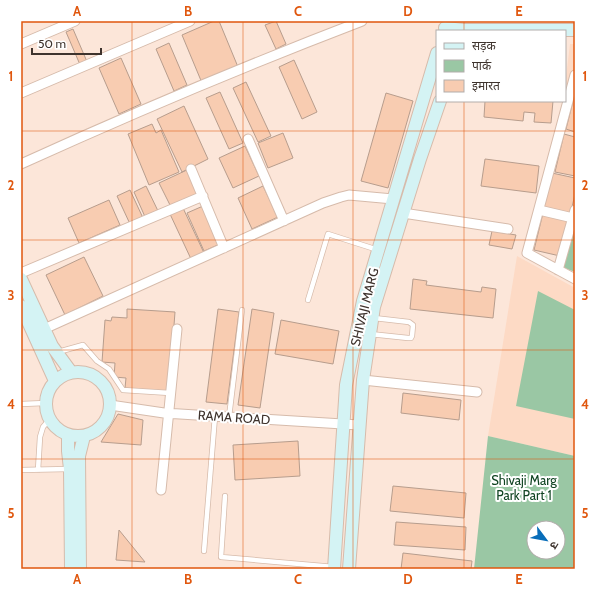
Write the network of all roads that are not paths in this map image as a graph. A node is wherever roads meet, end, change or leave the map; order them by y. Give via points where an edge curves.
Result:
1 (75, 21) edge
2 (190, 21) edge
3 (362, 21) edge
4 (445, 27) edge
5 (464, 27) edge
6 (575, 30) edge
7 (21, 44) edge
8 (436, 56) edge
9 (575, 75) edge
10 (21, 93) edge
11 (440, 102) edge
12 (248, 139) dead end
13 (21, 164) edge
14 (192, 169) dead end
15 (203, 196) junction
16 (393, 200) junction
17 (539, 210) junction
18 (403, 213) junction
19 (574, 214) edge
20 (284, 221) junction
21 (508, 229) dead end
22 (224, 248) junction
23 (378, 250) junction
24 (558, 270) junction
25 (21, 273) edge
26 (21, 279) edge
27 (575, 279) edge
28 (308, 300) dead end
29 (21, 306) edge
30 (242, 310) dead end
31 (372, 318) junction
32 (44, 329) junction
33 (177, 329) dead end
34 (370, 334) junction
35 (57, 352) junction
36 (71, 372) junction
37 (362, 380) junction
38 (54, 381) junction
39 (477, 392) dead end
40 (170, 393) junction
41 (46, 403) junction
42 (21, 404) edge
43 (110, 405) junction
44 (168, 413) junction
45 (215, 416) junction
46 (229, 417) junction
47 (50, 419) junction
48 (343, 424) junction
49 (359, 425) junction
50 (68, 435) junction
51 (84, 436) junction
52 (70, 469) junction
53 (21, 470) edge
54 (38, 470) junction
55 (161, 490) dead end
56 (225, 496) dead end
57 (204, 551) dead end
58 (334, 568) edge
59 (71, 569) edge
60 (80, 569) edge
61 (349, 569) edge

1 - 7 street
2 - 10 street
3 - 13 street via 280,52
4 - 5 main road
5 - 6 main road
8 - 16 main road, SHIVAJI MARG
9 - 17 street
11 - 18 main road, SHIVAJI MARG
12 - 20 street
14 - 15 street
15 - 22 street
15 - 25 street
16 - 20 street via 357,195 341,197
16 - 23 main road, SHIVAJI MARG
17 - 19 street
17 - 24 street via 527,253
18 - 21 street
18 - 31 main road, SHIVAJI MARG
19 - 24 street
20 - 22 street
22 - 32 street
23 - 28 lane via 328,234
23 - 48 main road, SHIVAJI MARG via 363,301 349,370
24 - 27 street
26 - 32 main road
29 - 38 main road
30 - 46 lane
31 - 34 main road, SHIVAJI MARG
31 - 34 lane via 409,322 413,325 412,336 408,338
32 - 35 main road
33 - 40 street
34 - 37 main road, SHIVAJI MARG
35 - 36 main road
35 - 40 lane via 83,345 97,361 109,369 123,390
36 - 38 main road
36 - 43 main road via 86,372 99,379 108,390
37 - 39 street
37 - 49 main road, SHIVAJI MARG
38 - 41 main road via 48,391
40 - 44 street
41 - 42 lane
41 - 47 main road
43 - 44 street, RAMA ROAD
43 - 51 main road via 103,424 96,431
44 - 45 street, RAMA ROAD
44 - 55 street
45 - 46 street, RAMA ROAD
45 - 57 lane
46 - 48 street, RAMA ROAD
47 - 50 main road
47 - 54 lane via 42,427
48 - 49 street, RAMA ROAD
48 - 58 main road, SHIVAJI MARG
49 - 61 main road, SHIVAJI MARG
50 - 51 main road
50 - 52 main road
51 - 60 main road via 79,456
52 - 54 lane
52 - 59 main road
53 - 54 lane
56 - 58 lane via 221,557

